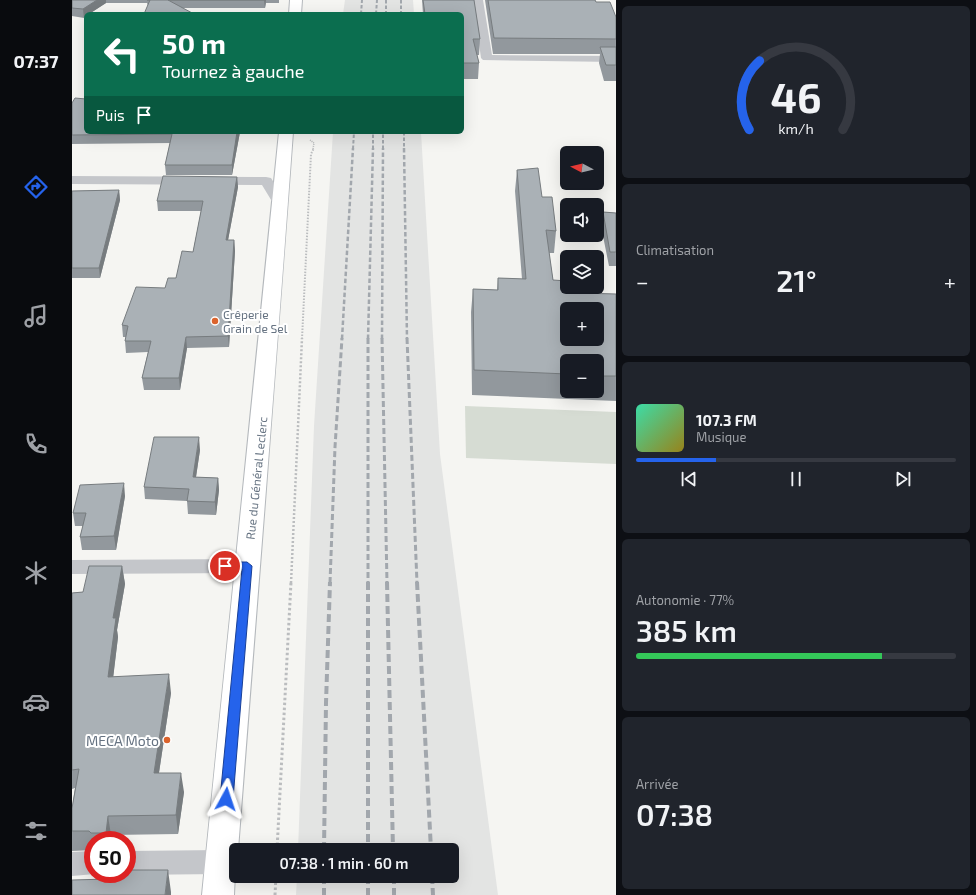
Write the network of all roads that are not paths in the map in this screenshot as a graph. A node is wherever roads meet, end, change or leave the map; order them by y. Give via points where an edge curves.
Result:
1 (296, 0) edge
2 (478, 0) edge
3 (295, 12) edge
4 (616, 59) edge
5 (286, 134) edge
6 (72, 180) edge
7 (281, 205) junction
8 (247, 566) junction
9 (72, 567) edge
10 (221, 862) junction
11 (84, 863) edge
12 (136, 863) edge
13 (72, 864) edge
14 (218, 895) edge

1 - 3 main road
2 - 4 lane via 487,58
5 - 7 main road, Rue du Général Leclerc
6 - 7 lane via 266,181
7 - 8 main road, Rue du Général Leclerc
8 - 9 lane
8 - 10 main road, Rue du Général Leclerc
10 - 12 lane
10 - 14 main road, Rue du Général Leclerc
11 - 13 lane

